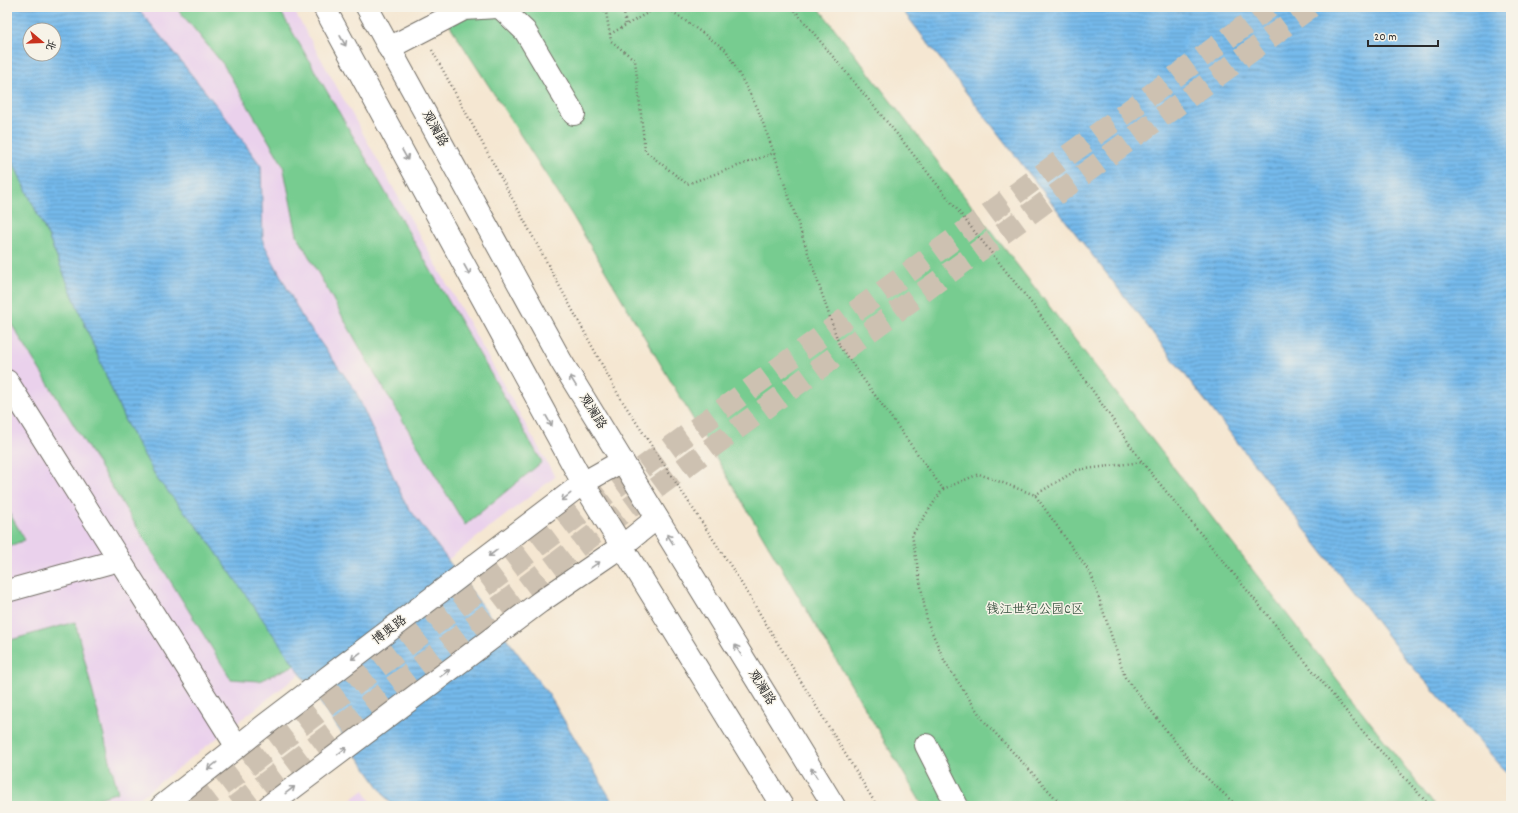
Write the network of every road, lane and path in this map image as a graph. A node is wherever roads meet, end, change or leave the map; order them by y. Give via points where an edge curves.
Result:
1 (324, 7) edge
2 (367, 7) edge
3 (496, 7) edge
4 (500, 7) edge
5 (597, 7) edge
6 (623, 7) edge
7 (658, 7) edge
8 (666, 7) edge
9 (792, 7) edge
10 (626, 25) junction
11 (422, 31) junction
12 (610, 34) junction
13 (389, 48) junction
14 (574, 114) dead end
15 (774, 153) junction
16 (7, 382) edge
17 (622, 461) junction
18 (1142, 462) junction
19 (583, 483) junction
20 (943, 489) junction
21 (1035, 495) junction
22 (658, 518) junction
23 (622, 546) junction
24 (119, 560) junction
25 (7, 591) edge
26 (926, 745) dead end
27 (237, 747) junction
28 (162, 806) edge
29 (269, 806) edge
30 (782, 806) edge
31 (834, 806) edge
32 (877, 806) edge
33 (958, 806) edge
34 (1063, 806) edge
35 (1237, 806) edge
36 (1430, 806) edge

1 -> 19 main road
2 - 13 main road, 观澜路
3 - 11 main road via 464,9
4 - 14 main road via 525,31
5 - 12 path via 606,12
6 - 10 path
7 - 10 path
8 - 15 path via 726,50 756,108
9 - 18 path via 1036,309
10 - 12 path
11 - 13 main road
11 - 32 path via 619,396 732,568
12 - 15 path via 611,41 635,60 645,151 687,184
17 -> 13 main road, 观澜路 via 561,361
15 - 20 path via 840,347
16 - 24 main road
17 - 19 main road, 博奥路
17 - 22 main road, 观澜路
18 - 21 path via 1077,470
18 - 36 path via 1359,727
19 - 23 main road
19 -> 27 main road, 博奥路
20 - 21 path via 979,474
20 - 34 path via 912,535 927,621 944,662 983,720
21 - 35 path via 1091,574 1125,677 1194,766
22 - 23 main road
31 -> 22 main road, 观澜路
29 -> 23 main road via 562,586
23 - 30 main road
24 - 25 main road
24 - 27 main road
26 - 33 main road
27 -> 28 main road, 博奥路

